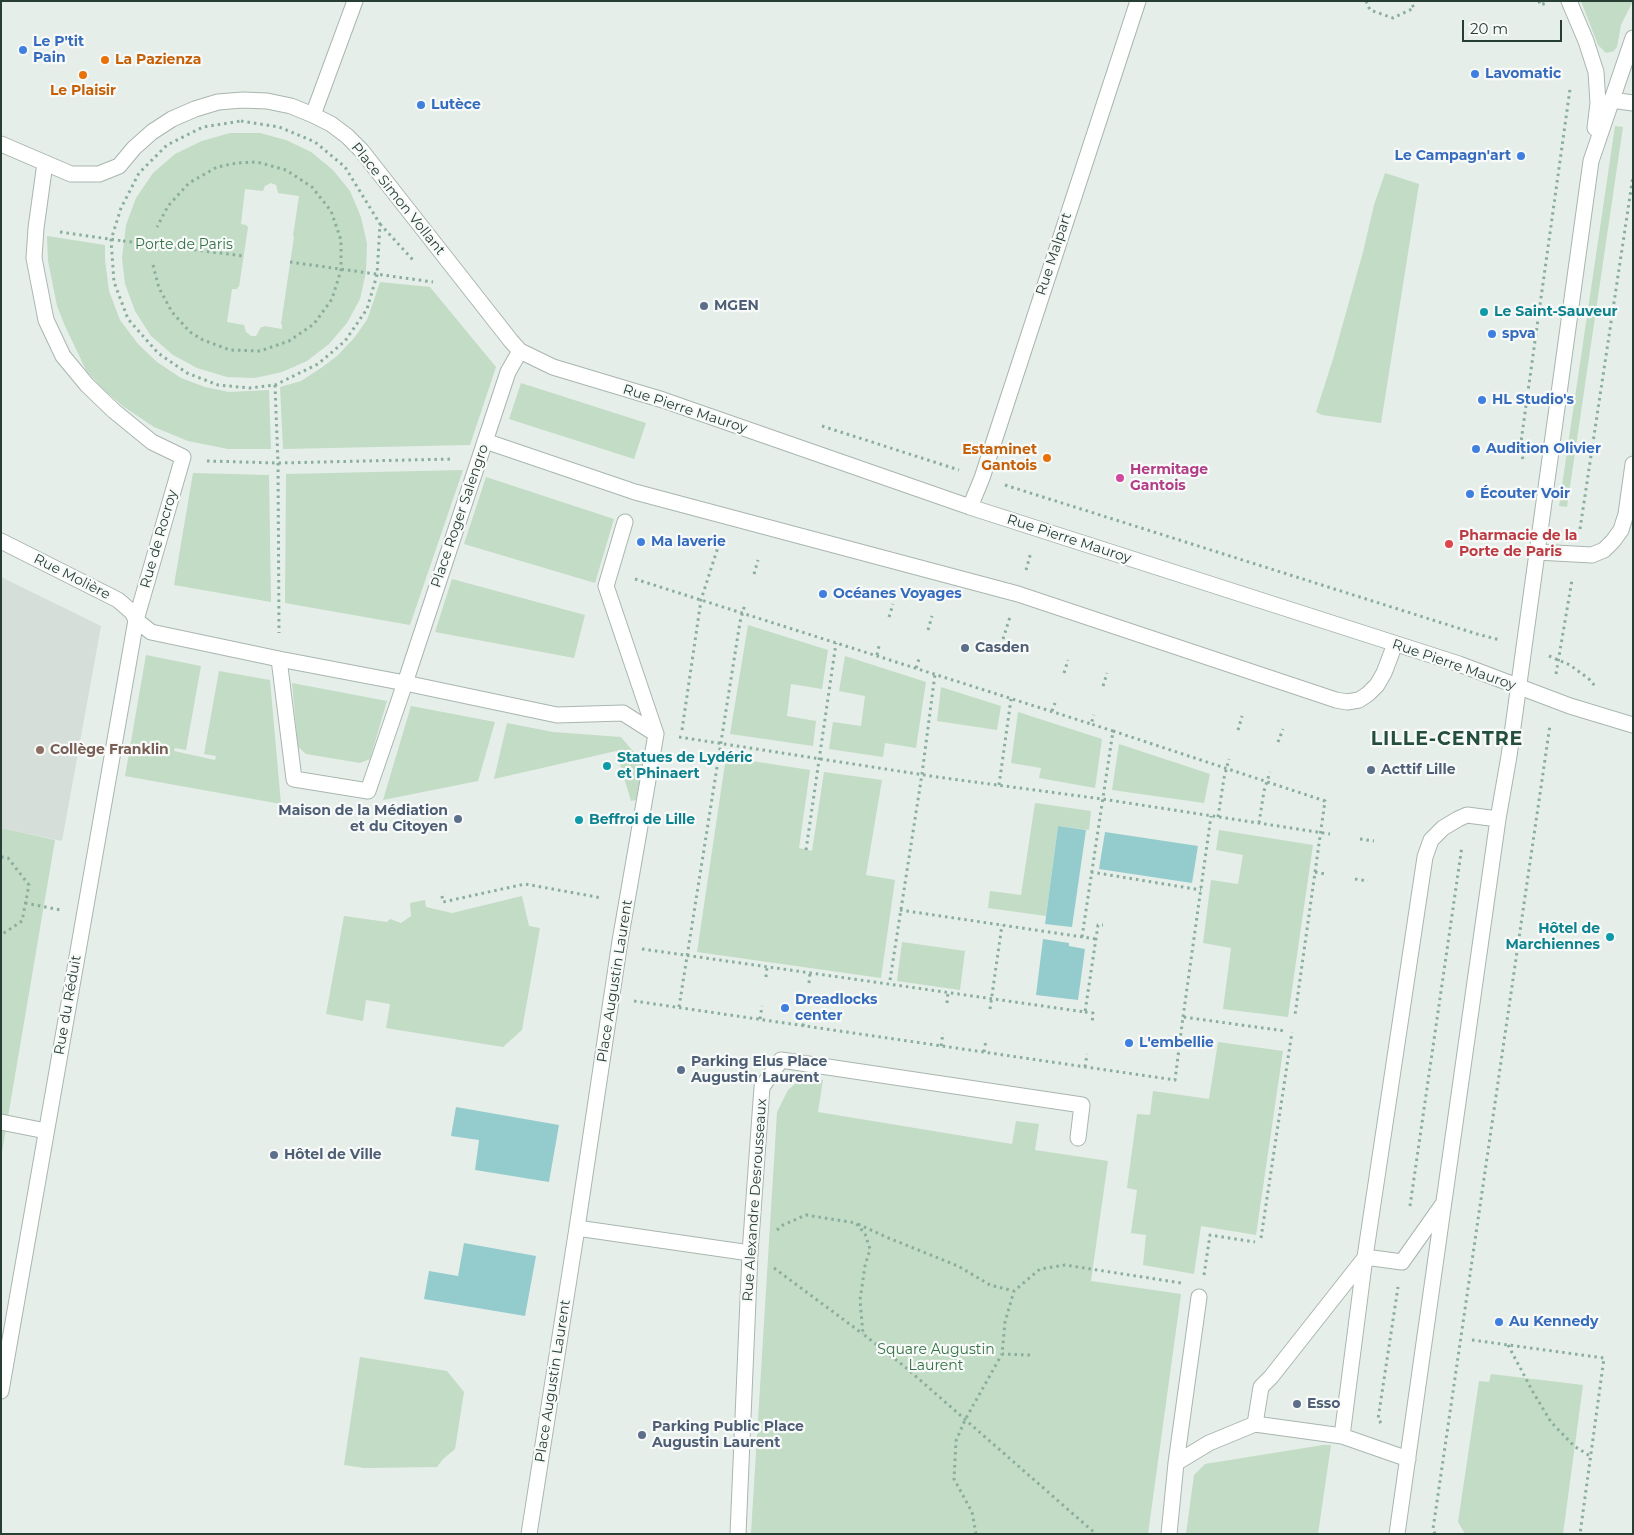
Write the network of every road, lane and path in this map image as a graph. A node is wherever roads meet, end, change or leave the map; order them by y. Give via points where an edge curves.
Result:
1 (355, 1) edge
2 (1138, 1) edge
3 (1366, 1) edge
4 (1570, 1) edge
5 (1411, 2) edge
6 (1633, 38) edge
7 (1571, 85) dead end
8 (1611, 100) junction
9 (1633, 103) edge
10 (313, 115) junction
11 (1, 144) edge
12 (1592, 161) junction
13 (45, 163) junction
14 (1633, 176) edge
15 (380, 224) junction
16 (157, 227) dead end
17 (36, 228) junction
18 (111, 240) junction
19 (244, 256) dead end
20 (414, 261) dead end
21 (290, 262) dead end
22 (153, 265) dead end
23 (341, 270) junction
24 (377, 275) junction
25 (427, 275) dead end
26 (516, 346) junction
27 (275, 385) junction
28 (822, 426) dead end
29 (485, 441) junction
30 (183, 457) junction
31 (479, 458) junction
32 (278, 463) junction
33 (1633, 464) edge
34 (1526, 466) dead end
35 (982, 478) junction
36 (970, 507) junction
37 (626, 522) dead end
38 (1, 541) edge
39 (718, 547) dead end
40 (1032, 549) dead end
41 (1537, 552) junction
42 (1576, 555) junction
43 (758, 560) dead end
44 (611, 571) junction
45 (1025, 572) dead end
46 (754, 574) dead end
47 (701, 600) junction
48 (745, 604) dead end
49 (893, 604) dead end
50 (1013, 610) dead end
51 (742, 613) junction
52 (932, 616) dead end
53 (889, 617) dead end
54 (136, 620) junction
55 (928, 630) dead end
56 (1003, 639) dead end
57 (836, 643) junction
58 (1395, 644) junction
59 (879, 646) dead end
60 (1524, 646) junction
61 (876, 656) junction
62 (279, 659) junction
63 (919, 659) dead end
64 (1068, 660) dead end
65 (1558, 660) junction
66 (916, 668) junction
67 (1107, 673) dead end
68 (935, 674) junction
69 (1064, 674) dead end
70 (1555, 679) dead end
71 (405, 683) junction
72 (1103, 686) dead end
73 (1518, 686) junction
74 (1011, 699) junction
75 (1055, 703) dead end
76 (1052, 712) junction
77 (1094, 715) dead end
78 (1242, 716) dead end
79 (1092, 724) junction
80 (1633, 725) edge
81 (1282, 729) dead end
82 (1238, 730) dead end
83 (1113, 731) junction
84 (656, 734) junction
85 (681, 738) junction
86 (1278, 742) dead end
87 (721, 744) junction
88 (819, 758) junction
89 (1229, 758) dead end
90 (1226, 769) junction
91 (1270, 772) dead end
92 (1543, 772) dead end
93 (922, 774) junction
94 (1266, 782) junction
95 (999, 785) junction
96 (1102, 799) junction
97 (1467, 814) junction
98 (1211, 816) junction
99 (1218, 817) junction
100 (1498, 819) junction
101 (1259, 823) junction
102 (1320, 833) junction
103 (1330, 834) dead end
104 (1360, 839) dead end
105 (1374, 841) dead end
106 (806, 850) dead end
107 (1, 857) edge
108 (1091, 872) junction
109 (1315, 872) junction
110 (1325, 874) dead end
111 (1355, 879) dead end
112 (1368, 882) dead end
113 (1201, 890) junction
114 (442, 896) dead end
115 (627, 903) junction
116 (26, 904) junction
117 (900, 910) junction
118 (84, 914) junction
119 (1002, 925) junction
120 (1103, 925) dead end
121 (1, 936) edge
122 (1082, 937) junction
123 (1096, 939) junction
124 (619, 946) junction
125 (686, 955) junction
126 (767, 966) junction
127 (810, 972) junction
128 (766, 977) dead end
129 (890, 980) dead end
130 (809, 983) dead end
131 (948, 992) junction
132 (611, 998) junction
133 (992, 998) junction
134 (947, 1003) dead end
135 (762, 1006) dead end
136 (679, 1007) junction
137 (990, 1009) dead end
138 (1085, 1012) junction
139 (805, 1013) dead end
140 (1295, 1015) dead end
141 (1183, 1017) junction
142 (760, 1020) junction
143 (1092, 1024) dead end
144 (803, 1026) junction
145 (1285, 1031) dead end
146 (1292, 1032) dead end
147 (944, 1033) dead end
148 (986, 1040) dead end
149 (941, 1046) junction
150 (984, 1052) junction
151 (1087, 1054) dead end
152 (1085, 1067) junction
153 (1, 1122) edge
154 (46, 1130) junction
155 (1078, 1138) dead end
156 (1445, 1202) junction
157 (1409, 1213) dead end
158 (856, 1223) junction
159 (577, 1228) junction
160 (1261, 1238) dead end
161 (1255, 1242) dead end
162 (750, 1253) junction
163 (1365, 1258) junction
164 (1402, 1262) junction
165 (1203, 1278) dead end
166 (1184, 1284) dead end
167 (1014, 1291) junction
168 (1198, 1297) dead end
169 (863, 1334) junction
170 (1472, 1340) dead end
171 (1508, 1345) junction
172 (1002, 1354) junction
173 (1030, 1355) dead end
174 (1, 1391) edge
175 (965, 1420) junction
176 (1255, 1424) junction
177 (1342, 1436) junction
178 (1590, 1456) junction
179 (1408, 1459) junction
180 (1176, 1463) junction
181 (529, 1534) edge
182 (738, 1534) edge
183 (976, 1534) edge
184 (1096, 1534) edge
185 (1169, 1534) edge
186 (1397, 1534) edge
187 (1435, 1534) edge
188 (1580, 1534) edge

1 - 10 street
2 - 35 street, Rue Malpart
3 - 5 path via 1370,10 1393,18 1414,8
4 - 12 street via 1596,72 1598,103
6 - 8 street
7 - 34 path via 1520,449
8 - 9 street
8 - 12 street
10 - 13 street, Place Simon Vollant via 267,101 218,102 172,118 134,148 119,166 99,174 71,174
10 - 26 street, Place Simon Vollant via 347,136 361,150
11 - 13 street
12 - 41 street
13 - 17 street
14 - 42 path
15 - 18 path, Place Simon Vollant via 345,167 315,142 279,127 241,121 203,127 168,145 139,173
15 - 20 path
15 - 24 path, Place Simon Vollant
16 - 23 path via 168,206 189,182 217,167 257,162 286,170 312,187 331,211 341,240
17 - 18 path
17 - 30 street via 34,258 46,320 63,356 114,411 152,442
18 - 19 path, bridge
18 - 27 path, Place Simon Vollant via 114,282 128,319 158,353 187,373 218,385 250,388
21 - 23 path
22 - 23 path via 159,288 172,312 190,332 216,346 238,350 260,350 289,342 314,324 332,299
23 - 24 path
24 - 25 path via 434,282
24 - 27 path, Place Simon Vollant via 367,309 345,341 318,364
26 - 29 street, Place Roger Salengro
26 - 36 street, Rue Pierre Mauroy via 553,367 663,400
27 - 32 path
28 - 35 path
29 - 31 street, Place Roger Salengro
29 - 58 street via 635,492 1018,594 1336,700 1359,700 1372,690 1384,673
30 - 32 path
30 - 54 street, Rue de Rocroy
31 - 32 path
31 - 71 street, Place Roger Salengro
32 - 62 path
33 - 42 street via 1621,530 1604,550 1592,555
35 - 36 street, Rue Malpart
35 - 60 path via 1476,634
36 - 58 street, Rue Pierre Mauroy
37 - 44 street, Place Augustin Laurent
38 - 54 street, Rue Molière via 118,600
39 - 47 path
40 - 45 path
41 - 42 street
41 - 60 street
42 - 65 path
43 - 46 path
44 - 47 path
44 - 84 street, Place Augustin Laurent via 606,586
47 - 51 path
47 - 85 path
48 - 51 path
49 - 53 path
50 - 56 path
51 - 57 path
51 - 87 path
52 - 55 path
54 - 62 street via 151,632
54 - 118 street, Rue du Réduit
57 - 61 path
57 - 88 path
58 - 73 street, Rue Pierre Mauroy
59 - 61 path
60 - 65 path
60 - 73 street
61 - 66 path
62 - 71 street
62 - 71 street, Place Roger Salengro via 294,779 368,791
63 - 66 path
64 - 69 path
65 - 70 path
66 - 68 path
67 - 72 path
68 - 74 path
68 - 93 path
71 - 84 street via 557,715 623,713
73 - 80 street, Rue Pierre Mauroy
73 - 100 street
74 - 76 path
74 - 95 path
75 - 76 path
76 - 79 path
77 - 79 path
78 - 82 path
79 - 83 path
81 - 86 path
83 - 90 path
83 - 96 path
84 - 85 path
84 - 115 street, Place Augustin Laurent
85 - 87 path
87 - 88 path
87 - 125 path
88 - 93 path
88 - 106 path
89 - 90 path
90 - 94 path
90 - 99 path
91 - 94 path
92 - 187 path via 1433,1529
93 - 95 path
93 - 117 path
94 - 101 path
94 - 102 path via 1325,801
95 - 96 path
96 - 98 path
96 - 108 path
97 - 100 street
97 - 157 path
97 - 163 street via 1443,828 1431,840 1425,857
98 - 99 path
98 - 113 path
99 - 101 path
100 - 156 street
101 - 102 path
102 - 103 path
102 - 109 path
104 - 105 path
107 - 116 path via 8,858 29,886
108 - 113 path
108 - 122 path
109 - 110 path
109 - 140 path
111 - 112 path
113 - 141 path
114 - 115 path via 443,902 525,884
115 - 124 street, Place Augustin Laurent
116 - 118 path
116 - 121 path via 22,921
117 - 119 path
117 - 129 path
118 - 154 street, Rue du Réduit
119 - 122 path
119 - 133 path
120 - 123 path via 1098,925
122 - 123 path
123 - 138 path
124 - 125 path
124 - 132 street, Place Augustin Laurent
125 - 126 path
125 - 136 path
126 - 127 path
126 - 128 path
127 - 130 path
127 - 131 path
131 - 133 path
131 - 134 path
132 - 136 path
132 - 159 street, Place Augustin Laurent
133 - 137 path
133 - 138 path
135 - 142 path
136 - 142 path
138 - 143 path via 1093,1013
139 - 144 path
141 - 145 path
141 - 152 path via 1174,1080
142 - 144 path
144 - 149 path
146 - 160 path
147 - 149 path
148 - 150 path
149 - 150 path
150 - 152 path
151 - 152 path
153 - 154 street
154 - 174 street, Rue du Réduit
155 - 162 street, Rue Alexandre Desrousseaux via 1082,1106 782,1060 762,1087
156 - 164 street
156 - 179 street
158 - 162 path via 806,1215 783,1225
158 - 167 path via 958,1266 990,1285
158 - 169 path via 866,1234 870,1249 860,1300
159 - 162 street
159 - 181 street, Place Augustin Laurent
161 - 165 path via 1210,1235
162 - 169 path
162 - 182 street, Rue Alexandre Desrousseaux
163 - 164 street
163 - 176 street via 1261,1388
163 - 177 street
164 - 179 path via 1378,1419
166 - 167 path via 1065,1265 1040,1269
167 - 172 path via 1005,1322
168 - 180 street
169 - 175 path
170 - 171 path
171 - 178 path via 1551,1422 1574,1446
171 - 178 path via 1604,1358
172 - 173 path
172 - 175 path
175 - 183 path via 956,1441 954,1479 972,1512
175 - 184 path
176 - 177 street
176 - 180 street via 1209,1443
177 - 179 street
178 - 188 path
179 - 186 street
180 - 185 street

